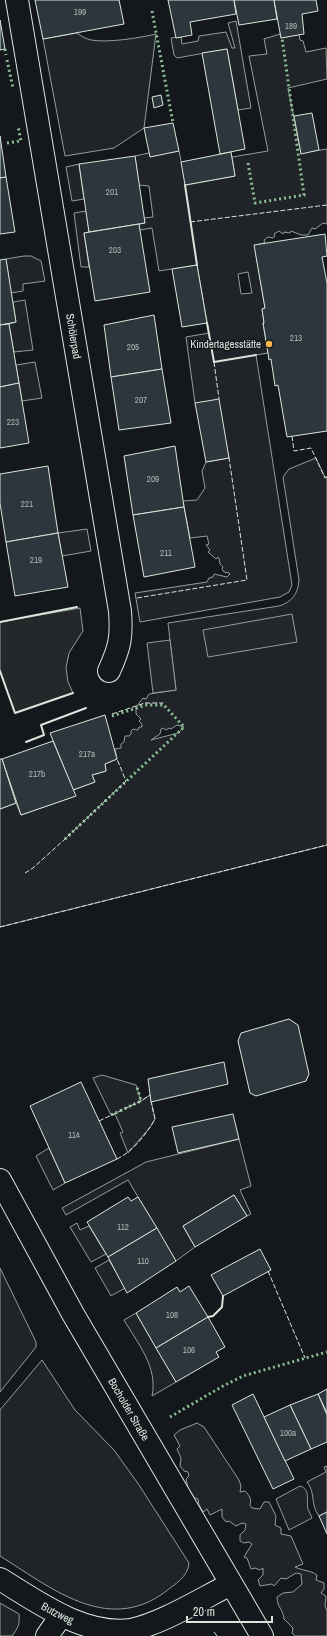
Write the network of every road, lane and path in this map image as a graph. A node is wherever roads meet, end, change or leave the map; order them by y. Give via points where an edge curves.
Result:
1 (17, 0) edge
2 (109, 671) dead end
3 (0, 1180) edge
4 (0, 1579) edge
5 (231, 1584) junction
6 (61, 1616) junction
7 (47, 1636) edge
8 (262, 1636) edge

1 - 2 street, Schölerpad via 120,611 120,645
3 - 5 street, Bocholder Straße via 73,1314
4 - 6 street, Butzweg
5 - 6 street, Butzweg via 165,1617 131,1630 101,1630 83,1626
5 - 8 street, Bocholder Straße
6 - 7 street

